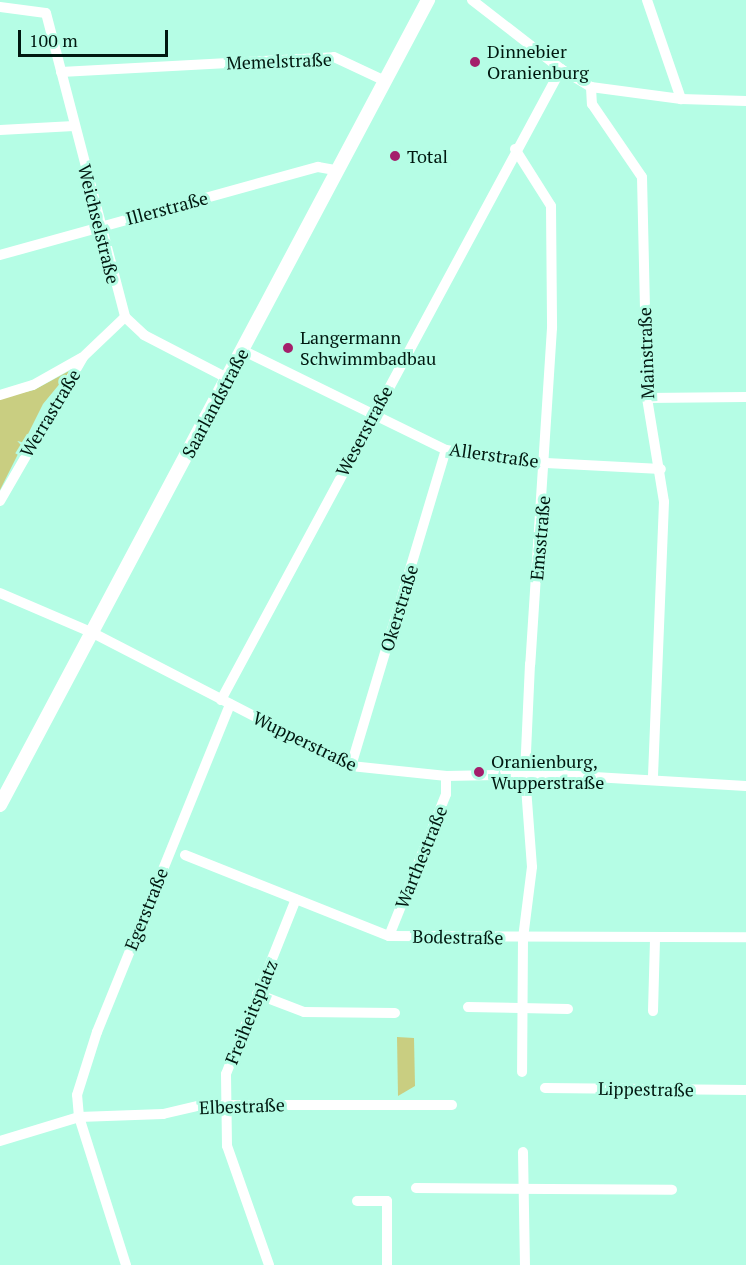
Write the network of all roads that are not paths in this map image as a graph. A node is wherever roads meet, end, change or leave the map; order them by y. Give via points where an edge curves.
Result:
1 (428, 0) edge
2 (472, 0) edge
3 (647, 0) edge
4 (0, 7) edge
5 (561, 69) junction
6 (61, 72) junction
7 (385, 81) junction
8 (591, 87) junction
9 (681, 99) junction
10 (746, 102) edge
11 (75, 126) junction
12 (0, 130) edge
13 (516, 149) junction
14 (335, 170) junction
15 (99, 226) junction
16 (0, 255) edge
17 (124, 317) junction
18 (242, 350) junction
19 (83, 357) junction
20 (227, 378) junction
21 (0, 395) edge
22 (746, 397) edge
23 (647, 398) junction
24 (372, 416) junction
25 (446, 450) junction
26 (546, 463) junction
27 (661, 469) junction
28 (0, 501) edge
29 (0, 593) edge
30 (93, 633) junction
31 (226, 702) junction
32 (351, 766) junction
33 (525, 774) junction
34 (446, 776) junction
35 (653, 780) junction
36 (746, 786) edge
37 (0, 805) edge
38 (185, 855) dead end
39 (296, 899) junction
40 (389, 936) junction
41 (746, 937) edge
42 (523, 938) junction
43 (655, 938) junction
44 (257, 994) junction
45 (468, 1007) dead end
46 (523, 1008) junction
47 (568, 1009) dead end
48 (653, 1011) dead end
49 (394, 1013) dead end
50 (522, 1072) dead end
51 (545, 1088) dead end
52 (746, 1090) edge
53 (224, 1105) junction
54 (452, 1105) dead end
55 (79, 1117) junction
56 (0, 1141) edge
57 (524, 1152) dead end
58 (416, 1188) dead end
59 (524, 1188) junction
60 (672, 1190) dead end
61 (357, 1201) dead end
62 (126, 1265) edge
63 (269, 1265) edge
64 (387, 1265) edge
65 (525, 1265) edge

1 - 7 street, Saarlandstraße
2 - 5 street
3 - 9 street
4 - 6 street, Weichselstraße via 46,13
5 - 8 street
5 - 13 street, Weserstraße
6 - 7 street, Memelstraße via 334,57
6 - 11 street, Weichselstraße
7 - 14 street, Saarlandstraße
8 - 9 street
8 - 23 street, Mainstraße via 592,104 642,177
9 - 10 street
11 - 12 street
11 - 15 street, Weichselstraße
13 - 24 street, Weserstraße
13 - 26 street, Emsstraße via 551,206 552,328
14 - 15 street, Illerstraße via 318,167
14 - 18 street, Saarlandstraße
15 - 16 street, Illerstraße
15 - 17 street, Weichselstraße
17 - 19 street, Werrastraße
17 - 20 street via 144,335
18 - 20 street, Saarlandstraße
18 - 24 street, Allerstraße
19 - 21 street, Werrastraße via 33,385
19 - 28 street, Werrastraße
20 - 30 street, Saarlandstraße
22 - 23 street
23 - 27 street, Mainstraße
24 - 25 street, Allerstraße
24 - 31 street, Weserstraße
25 - 26 street, Allerstraße
25 - 32 street, Okerstraße
26 - 27 street, Allerstraße
26 - 33 street, Emsstraße
27 - 35 street, Mainstraße via 664,502
29 - 30 street, Wupperstraße
30 - 31 street, Wupperstraße
30 - 37 street, Saarlandstraße
31 - 32 street, Wupperstraße
31 - 55 street, Egerstraße via 97,1032 77,1095
32 - 34 street, Wupperstraße
33 - 34 street, Wupperstraße
33 - 35 street, Wupperstraße
33 - 42 street, Emsstraße via 532,867
34 - 40 street, Warthestraße via 446,794
35 - 36 street, Wupperstraße
38 - 39 street, Bodestraße
39 - 40 street, Bodestraße
39 - 44 street, Freiheitsplatz
40 - 42 street, Bodestraße
41 - 43 street, Bodestraße
42 - 43 street, Bodestraße
42 - 46 street, Emsstraße
43 - 48 street
44 - 49 street via 304,1012
44 - 53 street, Freiheitsplatz via 226,1074
45 - 46 street
46 - 47 street
46 - 50 street, Emsstraße
51 - 52 street, Lippestraße
53 - 54 street, Elbestraße
53 - 55 street, Elbestraße via 201,1105 164,1114
53 - 63 street, Freiheitsplatz via 227,1146
55 - 56 street, Elbestraße
55 - 62 street, Egerstraße
57 - 59 street
58 - 59 street
59 - 60 street
59 - 65 street
61 - 64 street via 387,1201

